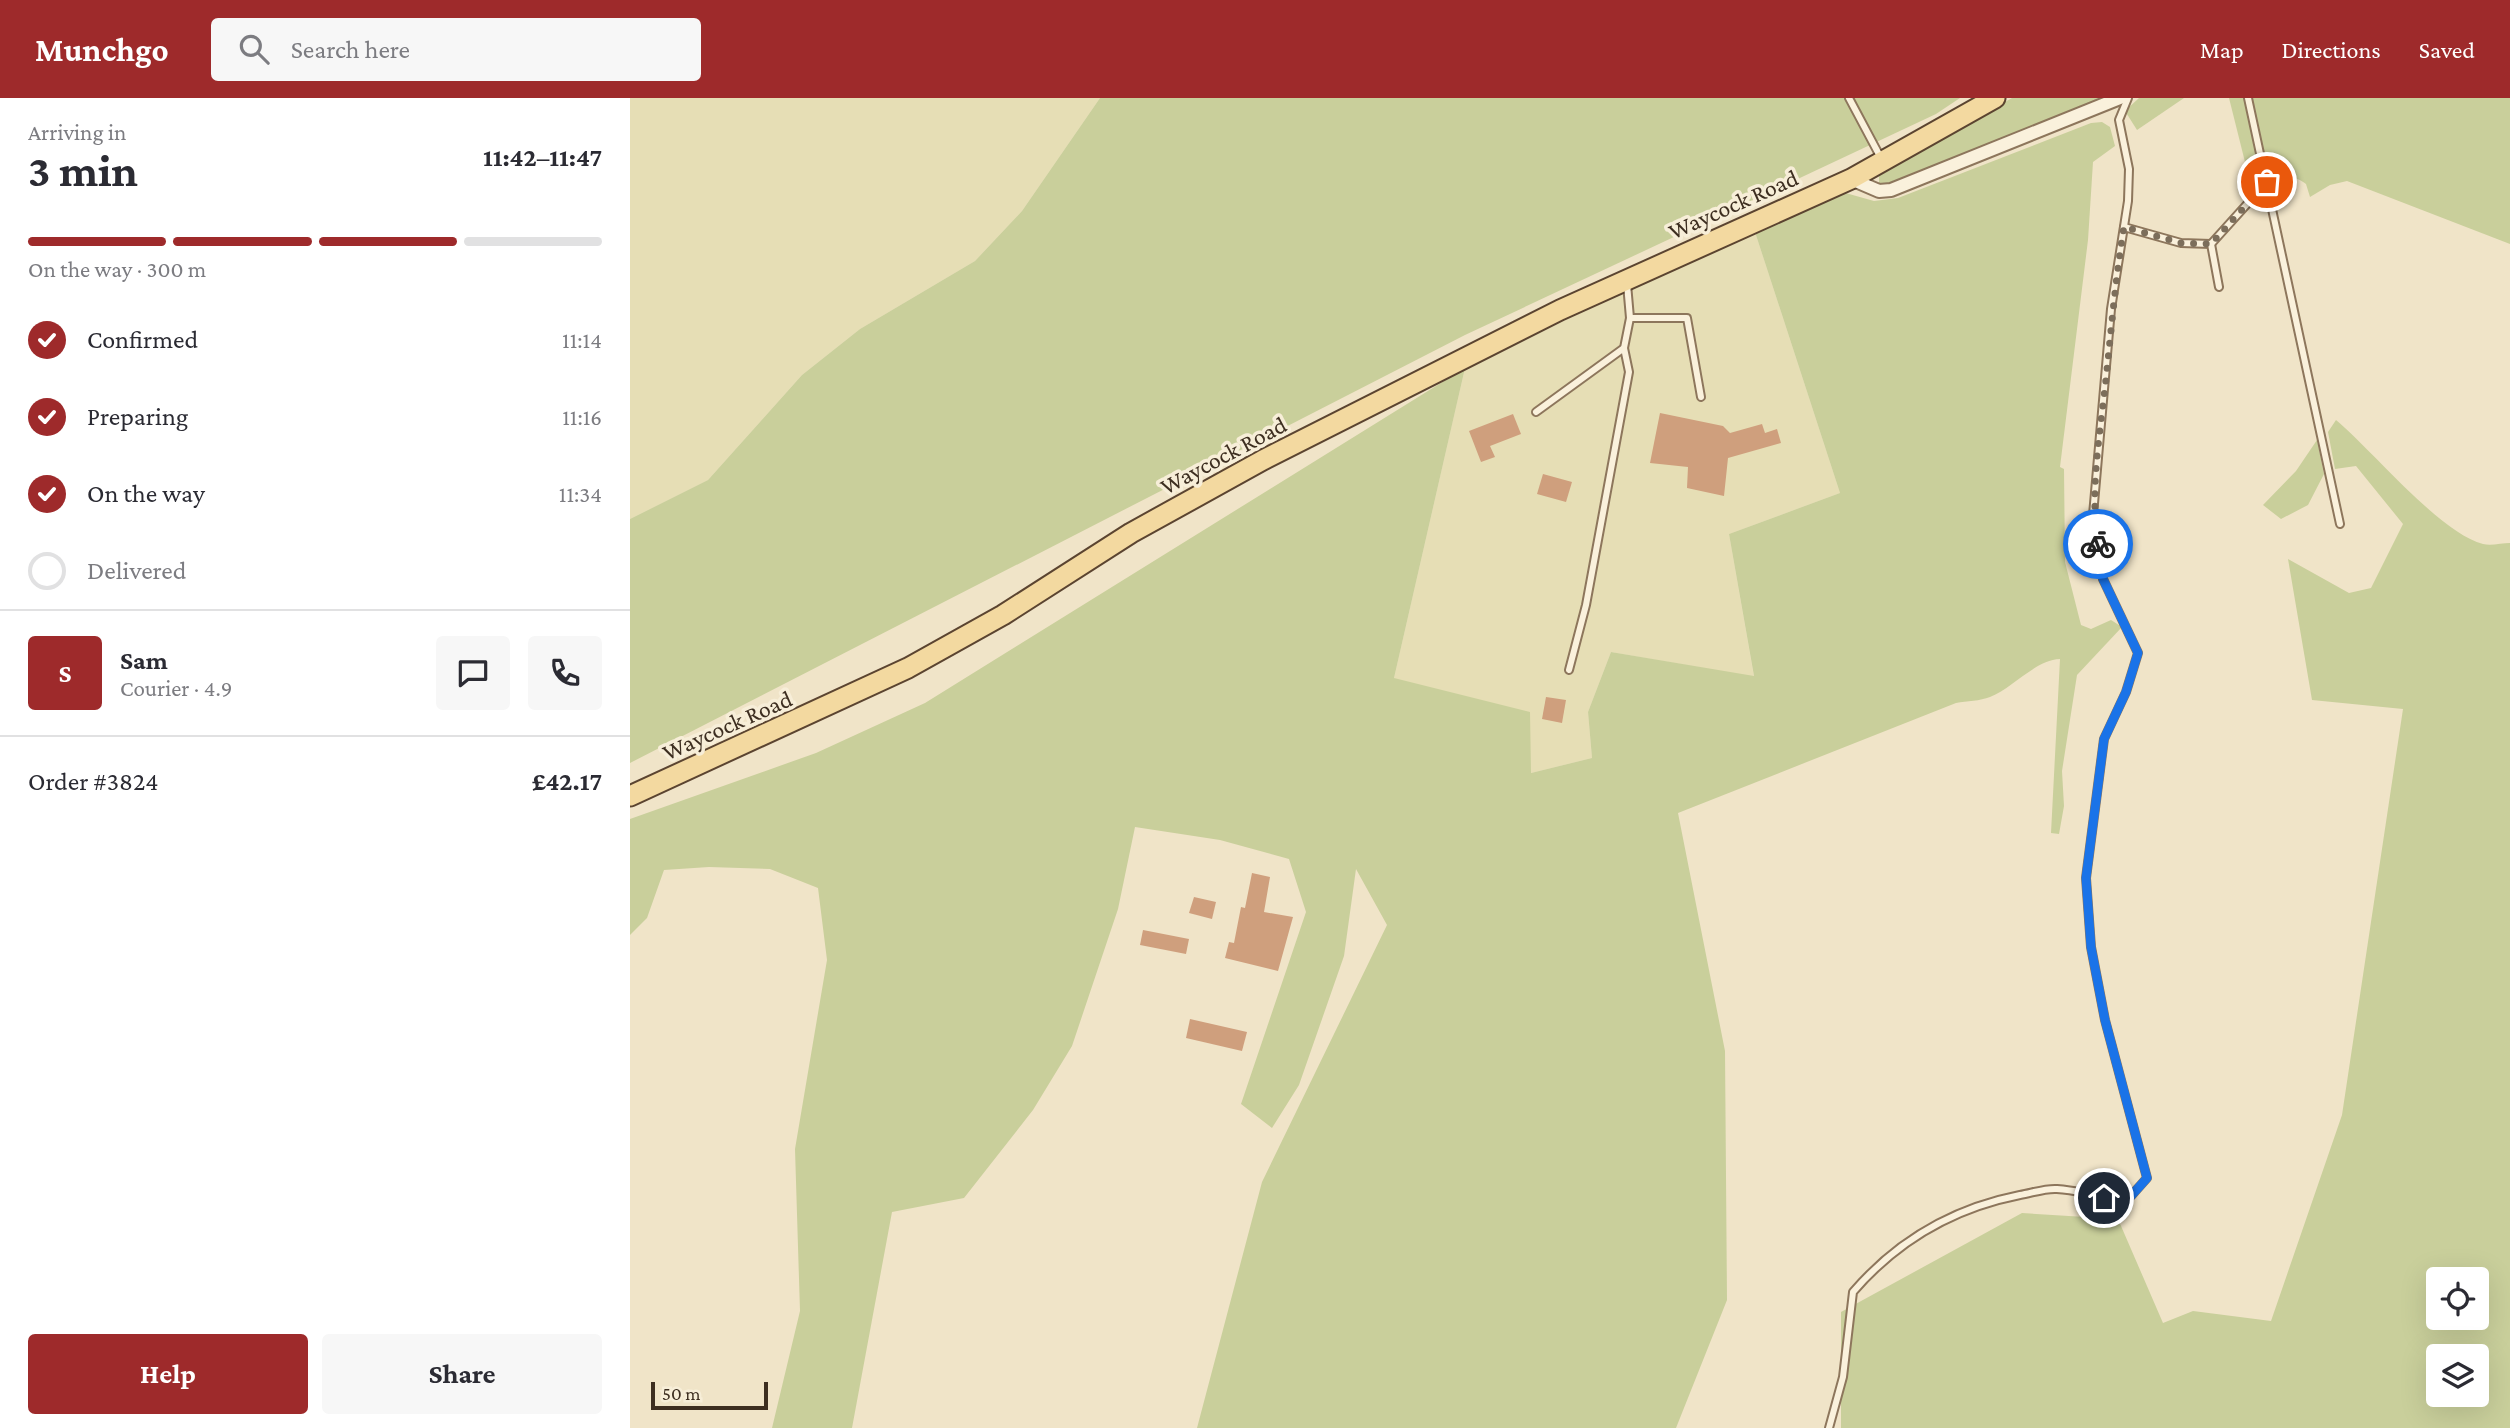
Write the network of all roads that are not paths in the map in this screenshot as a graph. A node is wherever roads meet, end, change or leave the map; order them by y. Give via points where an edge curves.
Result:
1 (1849, 98) edge
2 (1995, 98) edge
3 (2120, 98) edge
4 (2128, 98) edge
5 (2248, 98) edge
6 (1883, 162) junction
7 (1850, 179) junction
8 (2267, 182) junction
9 (2124, 227) junction
10 (2211, 244) junction
11 (1626, 279) junction
12 (2219, 287) dead end
13 (1630, 318) junction
14 (1624, 348) junction
15 (1701, 397) dead end
16 (1536, 412) dead end
17 (2340, 524) dead end
18 (1569, 670) dead end
19 (630, 796) edge
20 (1829, 1428) edge

1 - 6 lane
2 - 6 main road, Waycock Road
3 - 7 street via 1891,190 1880,191
4 - 9 lane via 2119,120 2129,169
5 - 8 lane
6 - 7 main road, Waycock Road
7 - 11 main road, Waycock Road
8 - 10 lane
8 - 17 lane
9 - 10 lane via 2181,243
9 - 20 lane via 2111,309 2093,515 2103,579 2138,653 2104,739 2086,878 2091,947 2105,1020 2147,1178 2131,1196 2104,1198 2055,1189 1988,1202 1944,1219 1899,1248 1853,1292 1843,1377
10 - 12 lane
11 - 13 lane
11 - 19 main road, Waycock Road via 1499,339 1191,499 908,668
13 - 14 lane
13 - 15 lane via 1687,318
14 - 16 lane
14 - 18 lane via 1629,372 1587,606

